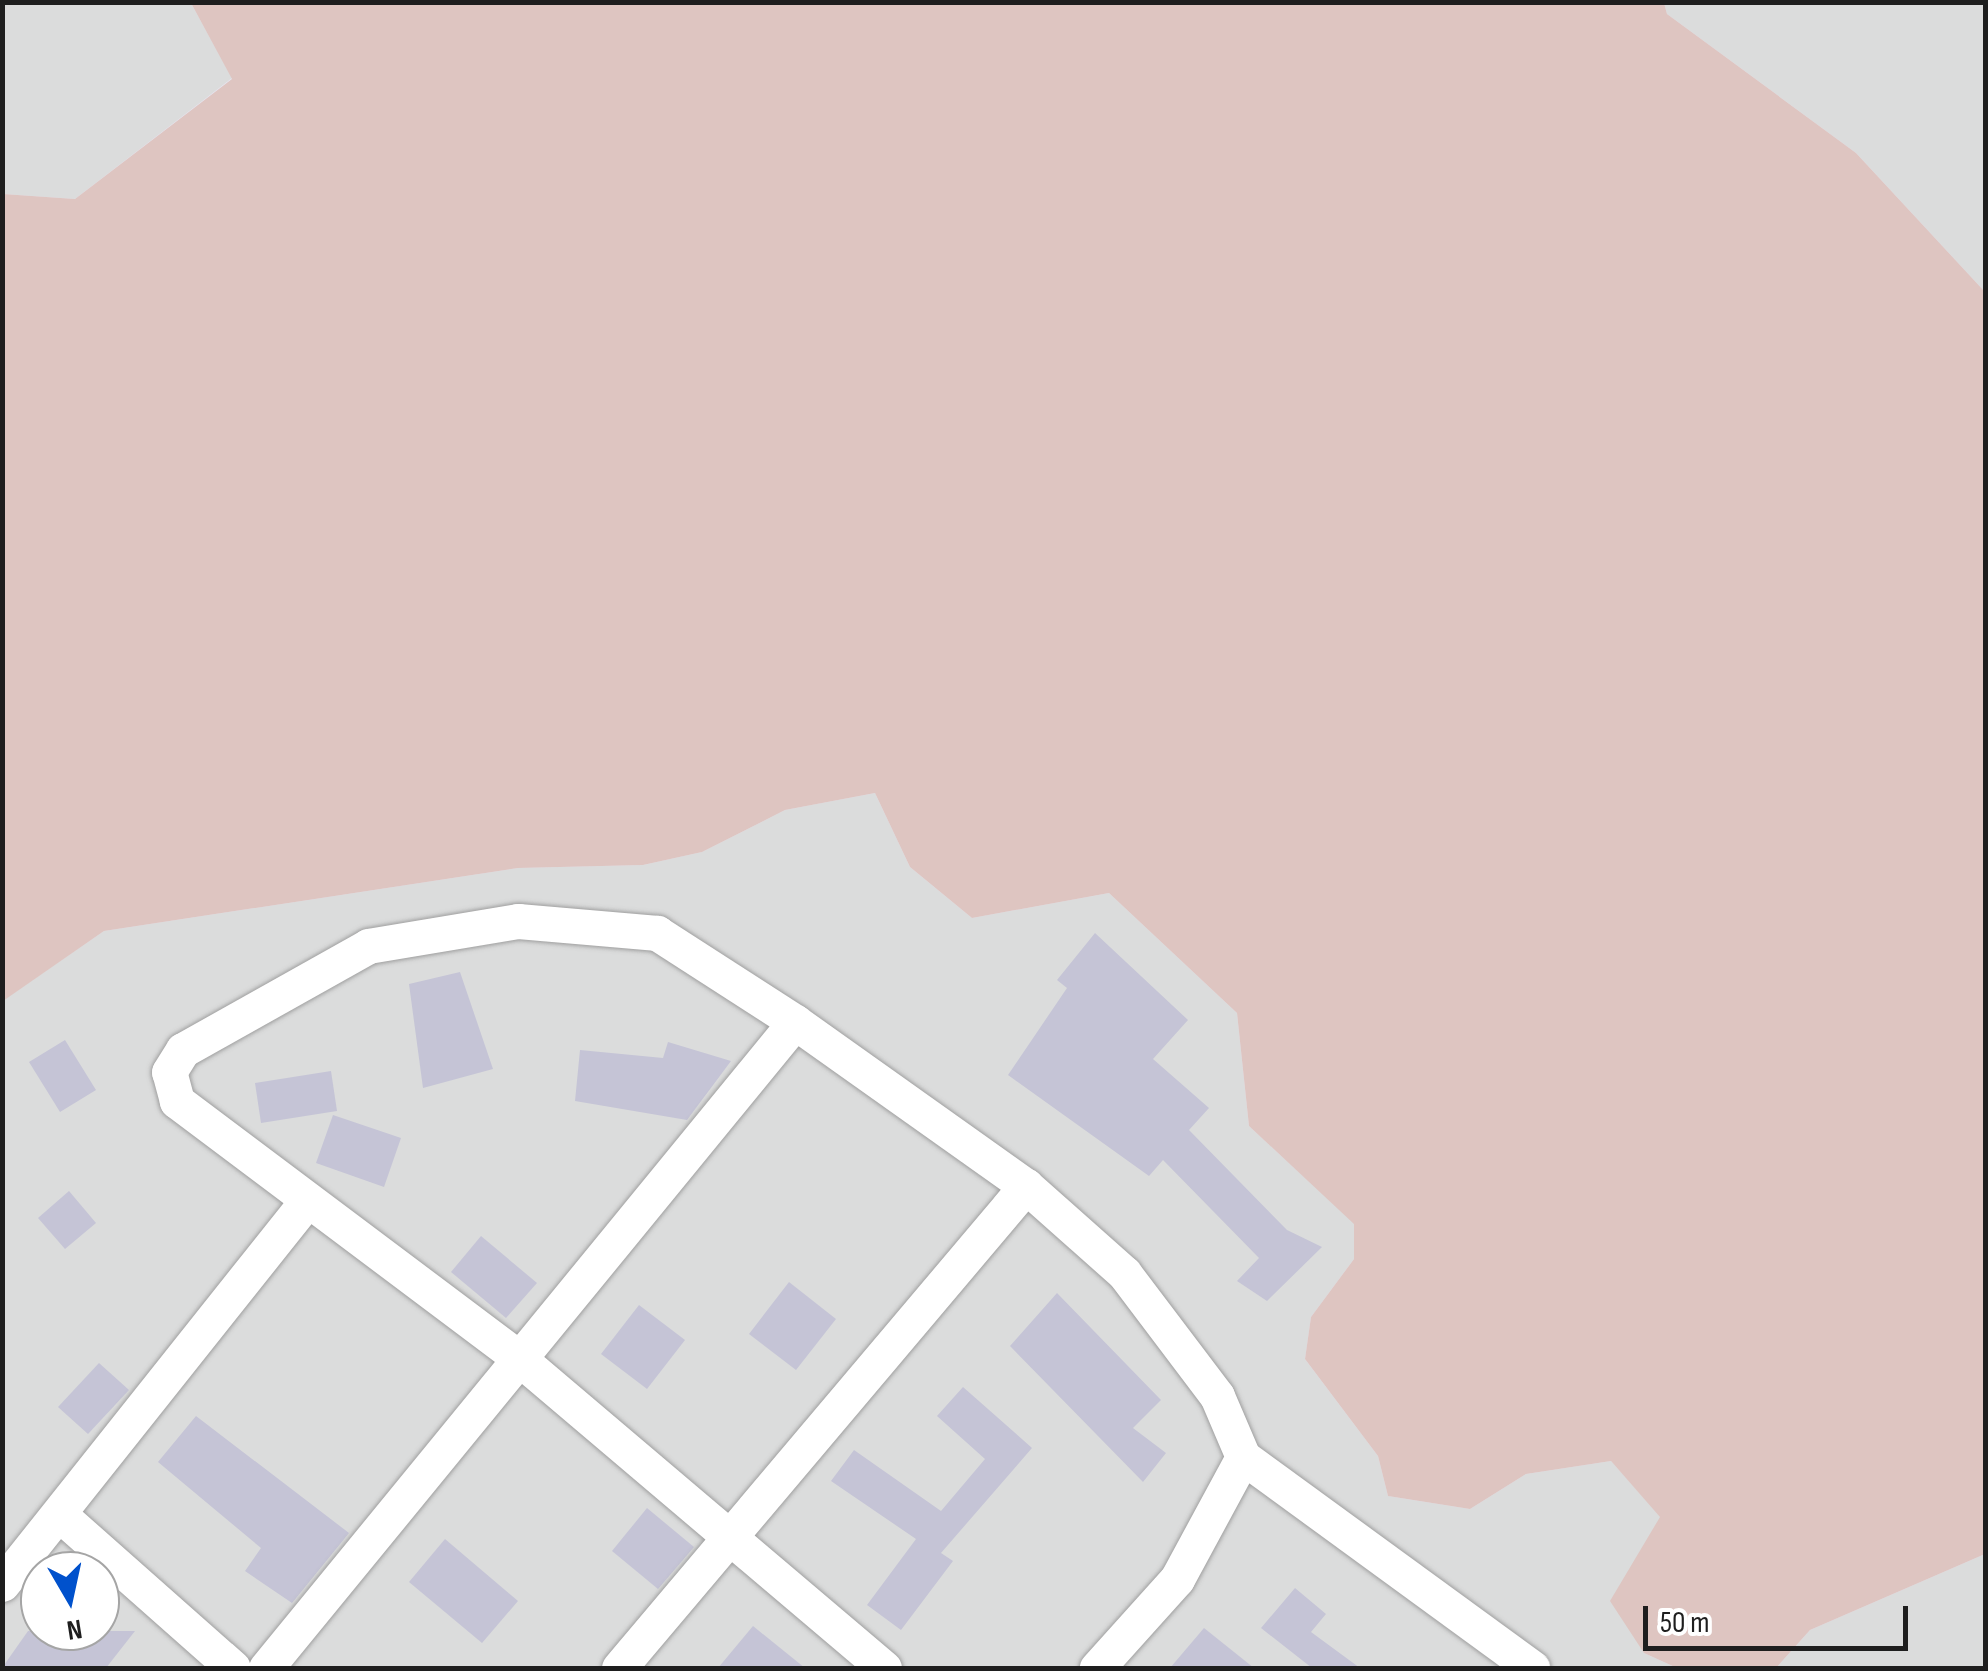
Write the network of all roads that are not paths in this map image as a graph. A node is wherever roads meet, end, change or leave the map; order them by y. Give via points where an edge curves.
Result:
1 (795, 1022) junction
2 (1026, 1186) junction
3 (307, 1201) junction
4 (519, 1358) junction
5 (1243, 1457) junction
6 (58, 1514) junction
7 (732, 1535) junction
8 (2, 1584) edge
9 (1514, 1664) edge
10 (233, 1668) edge
11 (266, 1668) edge
12 (619, 1668) edge
13 (884, 1668) edge
14 (1098, 1668) edge

1 - 2 street
1 - 3 street via 657,933 518,921 368,946 182,1050 169,1072 177,1101
1 - 4 street
2 - 5 street via 1124,1273 1217,1396
2 - 7 street
3 - 4 street
3 - 6 street
4 - 7 street
4 - 11 street
5 - 9 street
5 - 14 street via 1177,1579
6 - 8 street
6 - 10 street
7 - 12 street
7 - 13 street

